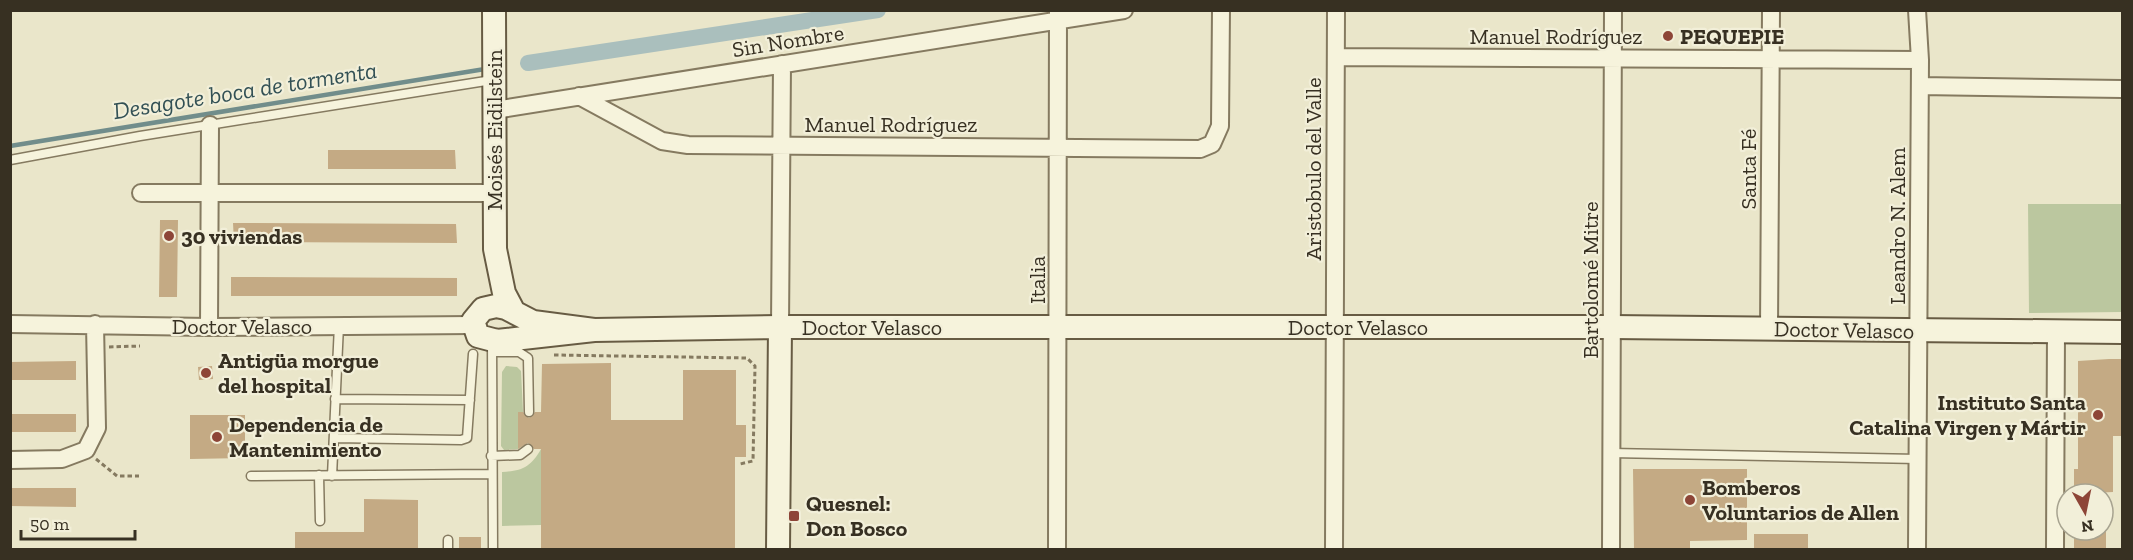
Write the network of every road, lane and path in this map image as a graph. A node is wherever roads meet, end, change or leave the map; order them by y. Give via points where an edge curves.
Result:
1 (494, 10) edge
2 (1124, 10) edge
3 (1221, 10) edge
4 (1336, 10) edge
5 (1613, 10) edge
6 (1771, 10) edge
7 (1917, 10) edge
8 (1058, 16) edge
9 (1336, 57) junction
10 (1613, 59) junction
11 (1771, 60) junction
12 (1920, 60) junction
13 (782, 64) junction
14 (495, 80) junction
15 (1920, 86) junction
16 (2122, 89) edge
17 (579, 96) junction
18 (495, 110) junction
19 (210, 125) junction
20 (781, 146) junction
21 (1059, 148) junction
22 (10, 160) edge
23 (141, 193) dead end
24 (208, 193) junction
25 (493, 193) junction
26 (495, 249) junction
27 (515, 314) junction
28 (476, 318) junction
29 (10, 324) edge
30 (95, 324) junction
31 (339, 326) junction
32 (1059, 326) junction
33 (209, 327) junction
34 (780, 327) junction
35 (1335, 327) junction
36 (1612, 327) junction
37 (1769, 329) junction
38 (594, 330) junction
39 (1919, 330) junction
40 (2056, 332) junction
41 (2122, 332) edge
42 (497, 344) junction
43 (140, 346) dead end
44 (97, 347) junction
45 (473, 354) dead end
46 (528, 358) junction
47 (335, 399) junction
48 (470, 400) junction
49 (529, 412) dead end
50 (334, 438) junction
51 (528, 449) dead end
52 (86, 450) junction
53 (1611, 453) junction
54 (490, 456) junction
55 (1918, 459) junction
56 (10, 460) edge
57 (740, 464) dead end
58 (491, 474) junction
59 (319, 475) junction
60 (251, 476) dead end
61 (332, 476) junction
62 (138, 477) dead end
63 (320, 521) dead end
64 (448, 540) dead end
65 (448, 549) edge
66 (493, 549) edge
67 (778, 549) edge
68 (1057, 549) edge
69 (1334, 549) edge
70 (1611, 549) edge
71 (1917, 549) edge
72 (2055, 549) edge

1 - 14 main road, Moisés Eidilstein
2 - 8 street, Sin Nombre
3 - 21 street, Manuel Rodríguez via 1220,126 1212,144 1193,149
4 - 9 street, Aristobulo del Valle
5 - 10 street, Bartolomé Mitre
6 - 11 street, Santa Fé
7 - 12 street, Leandro N. Alem
8 - 13 street, Sin Nombre
8 - 21 street, Italia
9 - 10 street, Manuel Rodríguez
9 - 35 street, Aristobulo del Valle
10 - 11 street, Manuel Rodríguez
10 - 36 street, Bartolomé Mitre
11 - 12 street, Manuel Rodríguez
11 - 37 street, Santa Fé
12 - 15 street, Leandro N. Alem
13 - 17 street, Sin Nombre
13 - 20 street
14 - 18 main road, Moisés Eidilstein
14 - 19 lane
15 - 16 street
15 - 39 street, Leandro N. Alem
17 - 18 street, Sin Nombre
17 - 20 street, Manuel Rodríguez via 662,141
18 - 25 main road, Moisés Eidilstein
19 - 22 lane
19 - 24 street
20 - 21 street, Manuel Rodríguez
20 - 34 street
21 - 32 street, Italia
23 - 24 street
24 - 25 street
24 - 33 street
25 - 26 main road, Moisés Eidilstein
26 - 27 main road, Moisés Eidilstein via 504,293
26 - 28 main road, Moisés Eidilstein via 487,297
27 - 28 main road, Doctor Velasco via 496,306
27 - 38 main road, Doctor Velasco via 533,322
27 - 42 main road via 520,328 515,336
28 - 31 street, Doctor Velasco
28 - 42 main road via 478,336
29 - 30 street, Doctor Velasco
30 - 33 street, Doctor Velasco
30 - 44 street
31 - 33 street, Doctor Velasco
31 - 47 lane
32 - 34 main road, Doctor Velasco
32 - 35 main road, Doctor Velasco
32 - 68 street, Italia
34 - 38 main road, Doctor Velasco
34 - 67 main road
35 - 36 main road, Doctor Velasco
35 - 69 street, Aristobulo del Valle
36 - 37 main road, Doctor Velasco
36 - 53 street, Bartolomé Mitre
37 - 39 main road, Doctor Velasco
38 - 42 main road, Doctor Velasco
39 - 40 main road, Doctor Velasco
39 - 55 street, Leandro N. Alem
40 - 41 main road, Doctor Velasco
40 - 72 street
42 - 46 lane
42 - 54 lane
43 - 44 path
44 - 52 street via 97,428
45 - 48 lane
46 - 49 lane
46 - 57 path via 747,358 755,366 753,461
47 - 48 lane
47 - 50 lane
48 - 50 lane via 470,433 461,440
50 - 61 lane
51 - 54 lane via 520,455
52 - 56 street via 62,459
52 - 62 path via 117,476
53 - 55 lane
53 - 70 street, Bartolomé Mitre
54 - 58 lane
55 - 71 street, Leandro N. Alem
58 - 61 lane
58 - 66 lane
59 - 60 lane
59 - 61 lane
59 - 63 lane
64 - 65 lane

